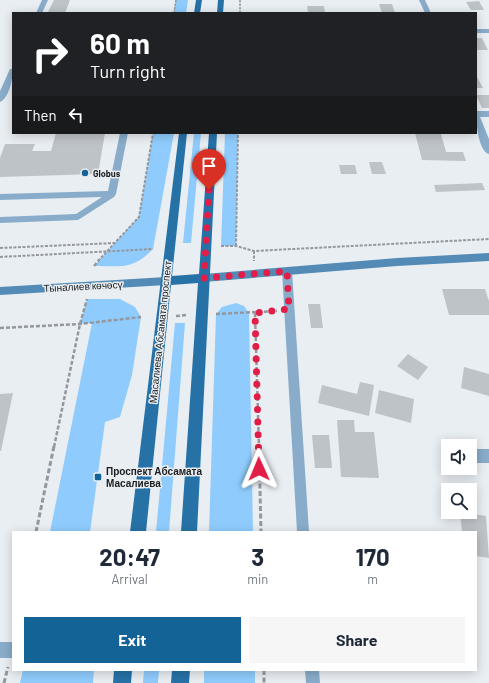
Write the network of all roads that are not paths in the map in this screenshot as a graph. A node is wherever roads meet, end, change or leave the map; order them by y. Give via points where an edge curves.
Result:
1 (45, 0) edge
2 (199, 0) edge
3 (221, 0) edge
4 (422, 0) edge
5 (39, 12) edge
6 (197, 12) edge
7 (220, 12) edge
8 (428, 12) edge
9 (489, 31) edge
10 (477, 32) edge
11 (12, 72) edge
12 (0, 100) edge
13 (489, 114) edge
14 (477, 115) edge
15 (477, 118) edge
16 (124, 134) edge
17 (183, 134) edge
18 (213, 134) edge
19 (489, 151) edge
20 (112, 194) junction
21 (0, 197) edge
22 (0, 220) edge
23 (489, 257) edge
24 (287, 271) junction
25 (204, 278) junction
26 (166, 281) junction
27 (0, 291) edge
28 (138, 531) edge
29 (189, 531) edge
30 (303, 531) edge
31 (123, 671) edge
32 (181, 671) edge
33 (312, 671) edge
34 (122, 683) edge
35 (180, 683) edge
36 (313, 683) edge

1 - 5 street
2 - 6 main road
3 - 7 main road
4 - 8 street
9 - 10 street
11 - 12 street
13 - 14 street
15 - 19 street
16 - 20 lane
17 - 26 main road, Масалиева Абсамата проспект
18 - 25 main road
20 - 21 lane
20 - 22 lane via 78,217
23 - 24 street
24 - 25 street
24 - 30 lane
25 - 26 main road
25 - 29 main road
26 - 27 street, Тыналиев көчөсү
26 - 28 main road, Масалиева Абсамата проспект
31 - 34 main road
32 - 35 main road
33 - 36 lane

